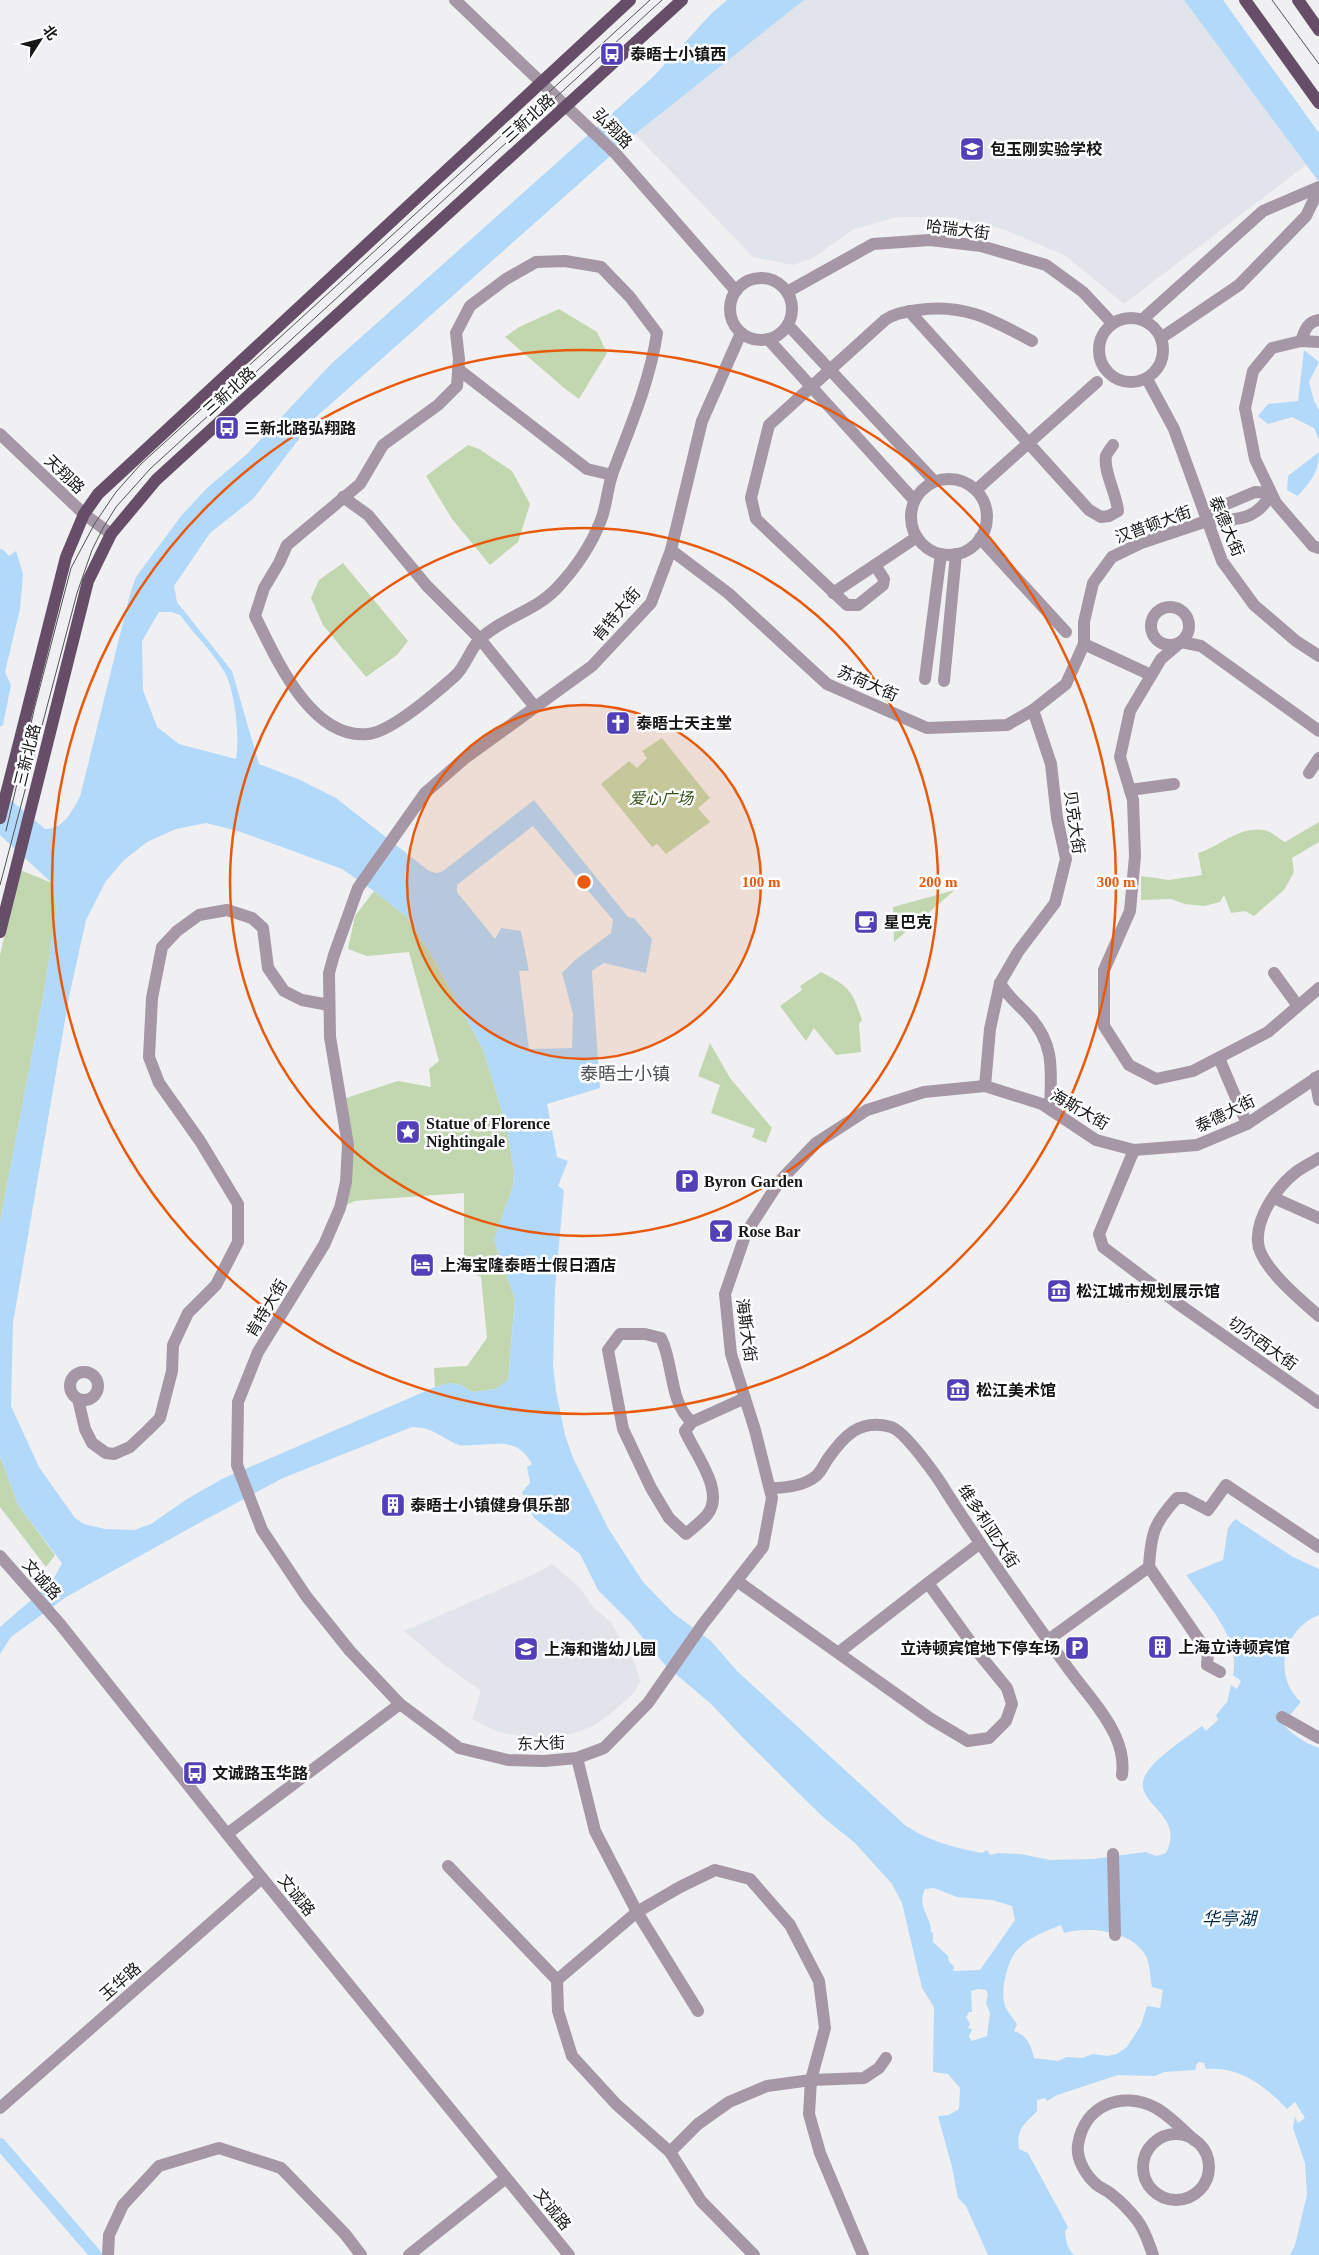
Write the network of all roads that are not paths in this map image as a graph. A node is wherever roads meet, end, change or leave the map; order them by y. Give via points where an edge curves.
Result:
1 (455, 0) edge
2 (630, 0) edge
3 (682, 0) edge
4 (1245, 0) edge
5 (1298, 0) edge
6 (1319, 30) edge
7 (542, 81) junction
8 (1319, 103) edge
9 (567, 105) junction
10 (1319, 188) edge
11 (736, 291) junction
12 (788, 292) junction
13 (909, 311) junction
14 (1143, 319) junction
15 (1319, 320) edge
16 (1112, 323) junction
17 (788, 325) junction
18 (742, 333) junction
19 (1162, 338) junction
20 (768, 339) junction
21 (1032, 341) dead end
22 (1301, 341) junction
23 (1319, 342) edge
24 (458, 369) junction
25 (830, 370) junction
26 (1146, 379) junction
27 (1097, 382) dead end
28 (811, 386) junction
29 (0, 434) edge
30 (1028, 442) junction
31 (1113, 445) dead end
32 (612, 475) junction
33 (934, 481) junction
34 (976, 490) junction
35 (1271, 493) junction
36 (343, 497) junction
37 (914, 500) junction
38 (84, 514) junction
39 (1207, 521) junction
40 (111, 534) junction
41 (917, 537) junction
42 (980, 538) junction
43 (1319, 548) edge
44 (671, 550) junction
45 (941, 554) junction
46 (956, 554) junction
47 (875, 565) junction
48 (833, 593) junction
49 (1066, 632) dead end
50 (480, 639) junction
51 (1084, 644) junction
52 (1319, 656) edge
53 (1151, 675) junction
54 (925, 679) dead end
55 (944, 681) dead end
56 (535, 707) junction
57 (1033, 710) junction
58 (1319, 731) edge
59 (1319, 758) edge
60 (1309, 774) dead end
61 (1174, 784) dead end
62 (1130, 790) junction
63 (0, 818) edge
64 (0, 932) edge
65 (1274, 973) dead end
66 (1000, 983) junction
67 (1319, 988) edge
68 (329, 1005) junction
69 (1298, 1006) junction
70 (1219, 1058) junction
71 (1318, 1078) edge
72 (985, 1086) junction
73 (1319, 1100) edge
74 (1050, 1109) junction
75 (1247, 1124) junction
76 (1134, 1150) junction
77 (1319, 1158) edge
78 (1274, 1198) junction
79 (1319, 1218) edge
80 (1319, 1316) edge
81 (745, 1398) junction
82 (78, 1399) dead end
83 (1319, 1403) edge
84 (692, 1422) junction
85 (770, 1488) junction
86 (979, 1544) junction
87 (1319, 1547) edge
88 (0, 1556) edge
89 (1149, 1567) junction
90 (736, 1581) junction
91 (928, 1583) junction
92 (1048, 1640) junction
93 (838, 1653) junction
94 (1220, 1672) dead end
95 (666, 1678) joint
96 (400, 1704) junction
97 (1282, 1717) dead end
98 (1319, 1738) edge
99 (577, 1758) junction
100 (1122, 1775) dead end
101 (227, 1834) junction
102 (1113, 1854) dead end
103 (448, 1866) dead end
104 (262, 1878) junction
105 (637, 1912) junction
106 (1115, 1934) dead end
107 (556, 1980) junction
108 (698, 2011) dead end
109 (886, 2058) dead end
110 (811, 2080) junction
111 (0, 2108) edge
112 (1194, 2140) junction
113 (670, 2152) junction
114 (506, 2178) junction
115 (108, 2255) edge
116 (361, 2255) edge
117 (409, 2255) edge
118 (569, 2255) edge
119 (754, 2255) edge
120 (862, 2255) edge
121 (1153, 2255) edge

1 - 7 street, 弘翔路
2 - 7 main road, 三新北路
3 - 9 main road, 三新北路
4 - 8 main road
5 - 6 main road
7 - 9 street, 弘翔路
7 - 38 main road, 三新北路 via 98,494
9 - 11 street, 弘翔路 via 616,154
9 - 40 main road, 三新北路 via 156,480
10 - 14 street via 1263,211
10 - 19 street via 1306,216 1239,285
11 - 12 street via 752,279 762,278 776,282
11 - 18 street via 730,308 731,318
12 - 16 street, 哈瑞大街 via 873,244 930,240 981,246 1046,265 1082,292
12 - 17 street via 792,308
13 - 21 street via 936,307 958,309 990,319
13 - 25 street via 885,320
13 - 30 street
14 - 16 street via 1124,318
14 - 19 street
15 - 22 street via 1306,327
16 - 26 street via 1104,332 1099,348 1100,360 1107,371 1120,380
17 - 20 street
17 - 25 street
18 - 20 street via 750,338
18 - 44 street, 肯特大街 via 702,421
19 - 26 street via 1164,353 1161,362
20 - 28 street
22 - 23 street
22 - 35 street via 1272,348 1253,371 1245,408 1255,459
24 - 32 street via 588,468
24 - 32 street via 456,333 470,306 506,279 536,262 565,261 600,267 630,297 657,332 653,360
24 - 36 street via 457,386 438,405 384,445 360,484
25 - 28 street
25 - 33 street
26 - 39 street, 泰德大街 via 1174,429
27 - 30 street
28 - 37 street
28 - 48 street via 769,425 751,498 756,519
29 - 38 street, 天翔路
30 - 31 street via 1089,510 1101,517 1118,511 1106,456
30 - 34 street
32 - 50 street via 601,520 578,564 554,591
33 - 34 street via 956,479
33 - 37 street
34 - 42 street via 986,514
35 - 39 street via 1255,492 1222,506
35 - 39 street via 1265,506 1254,514
35 - 43 street via 1313,546
36 - 50 street via 368,515 427,586
36 - 50 street via 287,545 264,588 255,616 277,661 312,711 340,732 368,734 385,728 412,711 457,674
37 - 41 street via 911,519
38 - 40 street, 天翔路
38 - 63 main road, 三新北路 via 59,583
39 - 51 street, 汉普顿大街 via 1141,543 1112,557 1092,583 1084,622
39 - 52 street, 泰德大街 via 1222,561 1254,605
40 - 64 main road, 三新北路 via 88,580
41 - 45 street via 931,550
41 - 47 street
42 - 46 street via 974,546
42 - 49 street
44 - 56 street, 肯特大街 via 651,603 592,666
44 - 57 street, 苏荷大街 via 728,593 827,684 926,728 1007,725
45 - 46 street
45 - 54 street
46 - 55 street
47 - 48 street
47 - 48 street via 884,579 883,585 858,605 847,605
50 - 56 street
51 - 53 street
51 - 57 street, 汉普顿大街 via 1066,684
53 - 58 street via 1161,659 1181,642 1201,646
53 - 62 street via 1130,712 1120,757
56 - 68 street, 肯特大街 via 424,793 395,834 358,888 329,973
57 - 66 street, 贝克大街 via 1051,764 1066,859 1056,903 1018,952
59 - 60 street
61 - 62 street
62 - 70 street via 1135,856 1130,911 1104,970 1104,1026 1129,1065 1156,1078 1193,1072
65 - 69 street
66 - 72 street, 贝克大街 via 990,1029
66 - 74 street via 1010,999 1029,1016 1050,1049
67 - 69 street
68 - 82 street via 302,1000 284,991 268,968 263,928 252,918 227,910 199,915 162,947 152,998 149,1057 159,1083 200,1141 238,1204 238,1242 216,1284 188,1313 173,1345 172,1371 160,1418 147,1431 130,1447 114,1454 106,1453 92,1443
68 - 96 street, 肯特大街 via 330,1037 348,1145 346,1182 340,1208 324,1245 258,1352 238,1402 237,1465 262,1530 306,1596 350,1651
69 - 70 street via 1268,1032
70 - 75 street
71 - 73 street
71 - 75 street, 泰德大街
72 - 74 street, 海斯大街
72 - 81 street, 海斯大街 via 924,1092 867,1110 816,1143 779,1182 746,1234 725,1294 731,1354
74 - 76 street, 海斯大街 via 1096,1140
75 - 76 street, 泰德大街 via 1197,1145
76 - 83 street, 切尔西大街 via 1099,1234 1103,1248
77 - 78 street via 1296,1172
78 - 79 street
78 - 80 street via 1261,1220 1258,1243 1269,1266 1289,1291
81 - 84 street
81 - 85 street, 海斯大街
84 - 84 street via 685,1431 710,1477 713,1492 708,1514 686,1534 669,1518 655,1496 623,1429 608,1350 620,1334 661,1338 681,1409
85 - 86 street, 维多利亚大街 via 799,1484 816,1476 839,1442 856,1428 875,1424 893,1428 907,1440 942,1484
85 - 90 street, 海斯大街 via 772,1498 763,1547
86 - 91 street
86 - 92 street, 维多利亚大街
87 - 89 street via 1226,1486 1208,1510 1185,1498 1177,1498 1160,1516 1154,1530
88 - 101 street, 文诚路 via 60,1624
89 - 92 street
89 - 94 street via 1208,1653 1207,1665
90 - 93 street
90 - 95 street, 海斯大街
91 - 93 street
91 - 93 street via 1008,1688 1012,1704 1006,1721 989,1738 968,1742
92 - 100 street, 维多利亚大街 via 1097,1705 1114,1734 1124,1760
95 - 99 street, 东大街 via 648,1703 604,1748
96 - 99 street, 东大街 via 459,1748 508,1760
96 - 101 street
97 - 98 street
99 - 105 street via 595,1831
101 - 104 street, 文诚路
102 - 106 street
103 - 107 street
104 - 111 street, 玉华路
104 - 114 street, 文诚路
105 - 107 street
105 - 108 street
105 - 110 street via 715,1870 750,1879 790,1925 819,1981 825,2028
107 - 113 street via 558,2011 572,2056 616,2104
109 - 110 street via 879,2068 864,2078
110 - 113 street via 767,2086 728,2102 698,2124
110 - 120 street via 809,2114 820,2153
112 - 112 street via 1202,2147 1209,2167 1202,2187 1190,2196 1175,2200 1164,2198 1148,2184 1144,2174 1143,2162 1150,2148 1162,2137 1173,2134
112 - 121 street via 1156,2108 1139,2101 1123,2100 1101,2106 1082,2129 1078,2146 1081,2164 1096,2185 1137,2220
113 - 119 street via 701,2201
114 - 117 street
114 - 118 street, 文诚路
115 - 116 street via 109,2235 123,2205 159,2166 219,2148 280,2168 345,2234

